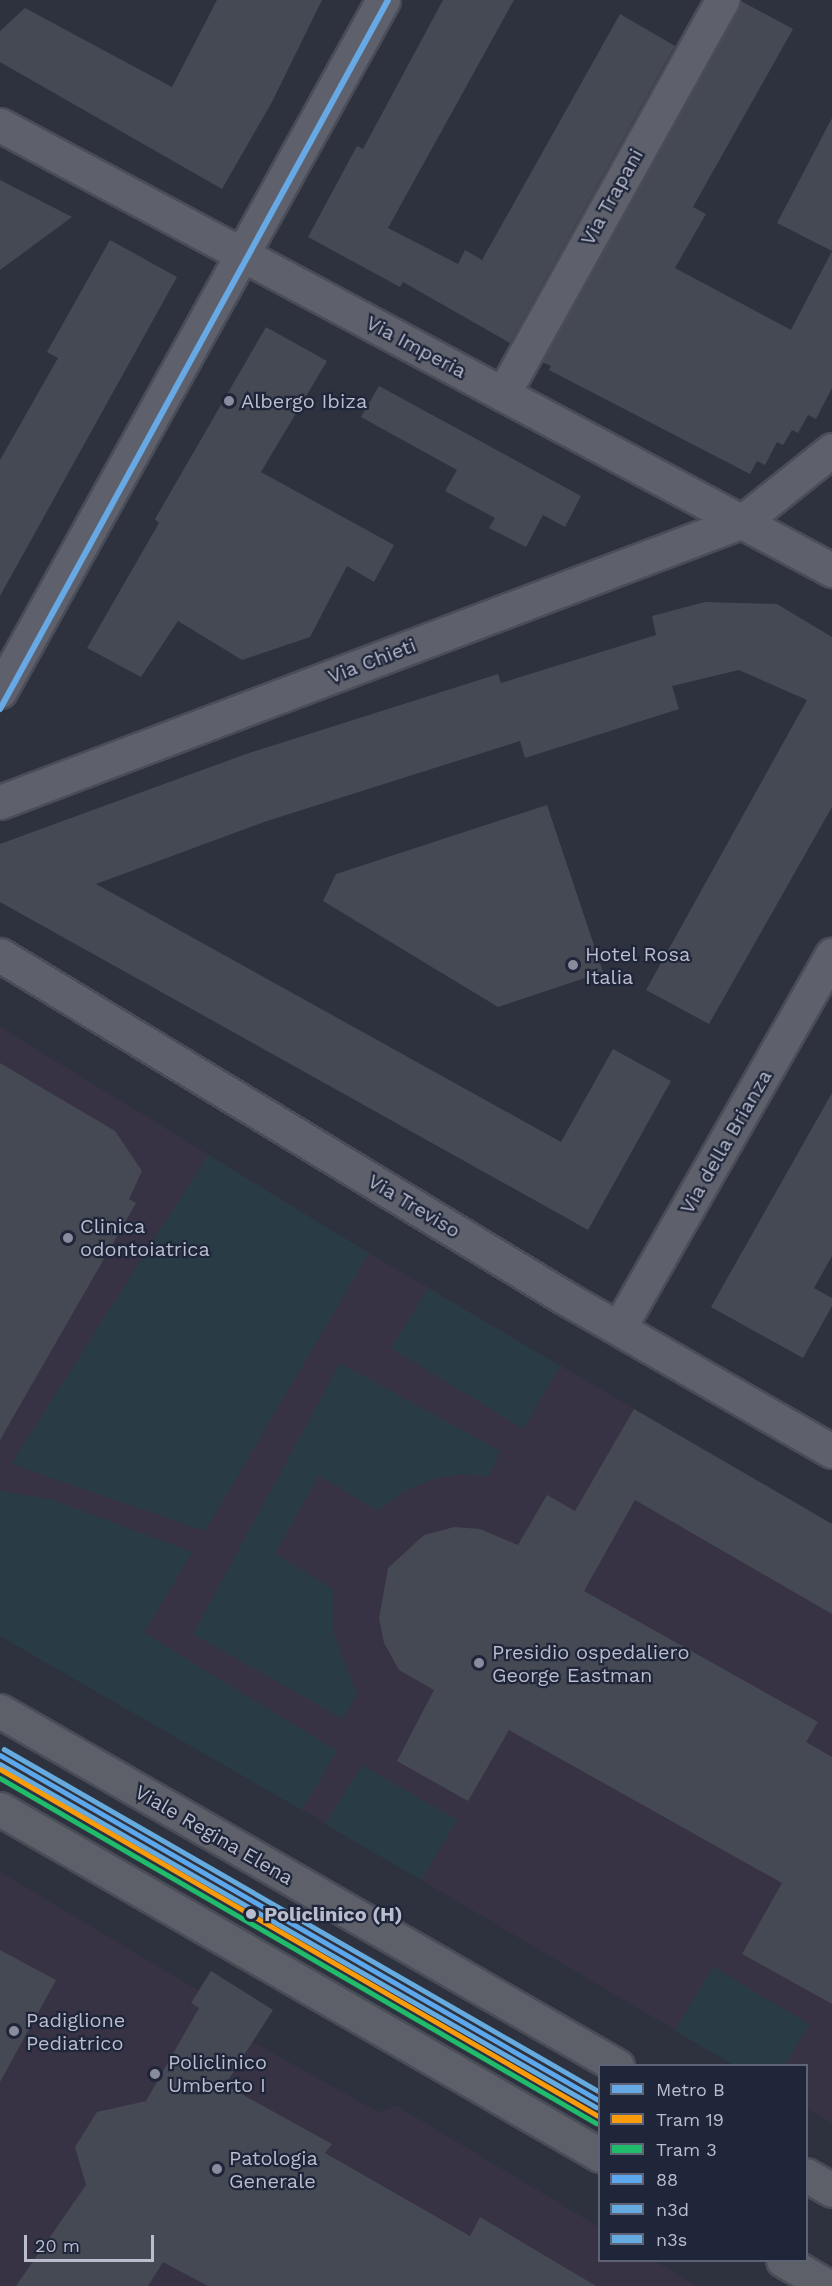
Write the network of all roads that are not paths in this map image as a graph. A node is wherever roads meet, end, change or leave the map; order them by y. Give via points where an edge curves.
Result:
1 (383, 0) edge
2 (722, 0) edge
3 (0, 125) edge
4 (242, 254) junction
5 (503, 394) junction
6 (832, 450) edge
7 (743, 520) junction
8 (832, 570) edge
9 (0, 691) edge
10 (0, 802) edge
11 (0, 955) edge
12 (832, 955) edge
13 (619, 1328) junction
14 (832, 1451) edge
15 (0, 1712) edge
16 (0, 1809) edge
17 (614, 2064) edge
18 (598, 2154) edge
19 (808, 2176) edge
20 (832, 2190) edge
21 (786, 2262) edge
22 (827, 2286) edge

1 - 4 street
2 - 5 street, Via Trapani
3 - 4 street, Via Imperia
4 - 5 street, Via Imperia
4 - 9 street
5 - 7 street, Via Imperia
6 - 7 street, Via Chieti
7 - 8 street, Via Imperia
7 - 10 street, Via Chieti
11 - 13 street, Via Treviso
12 - 13 street, Via della Brianza
13 - 14 street, Via Treviso
15 - 17 main road, Viale Regina Elena
16 - 18 main road
19 - 20 main road
21 - 22 main road

